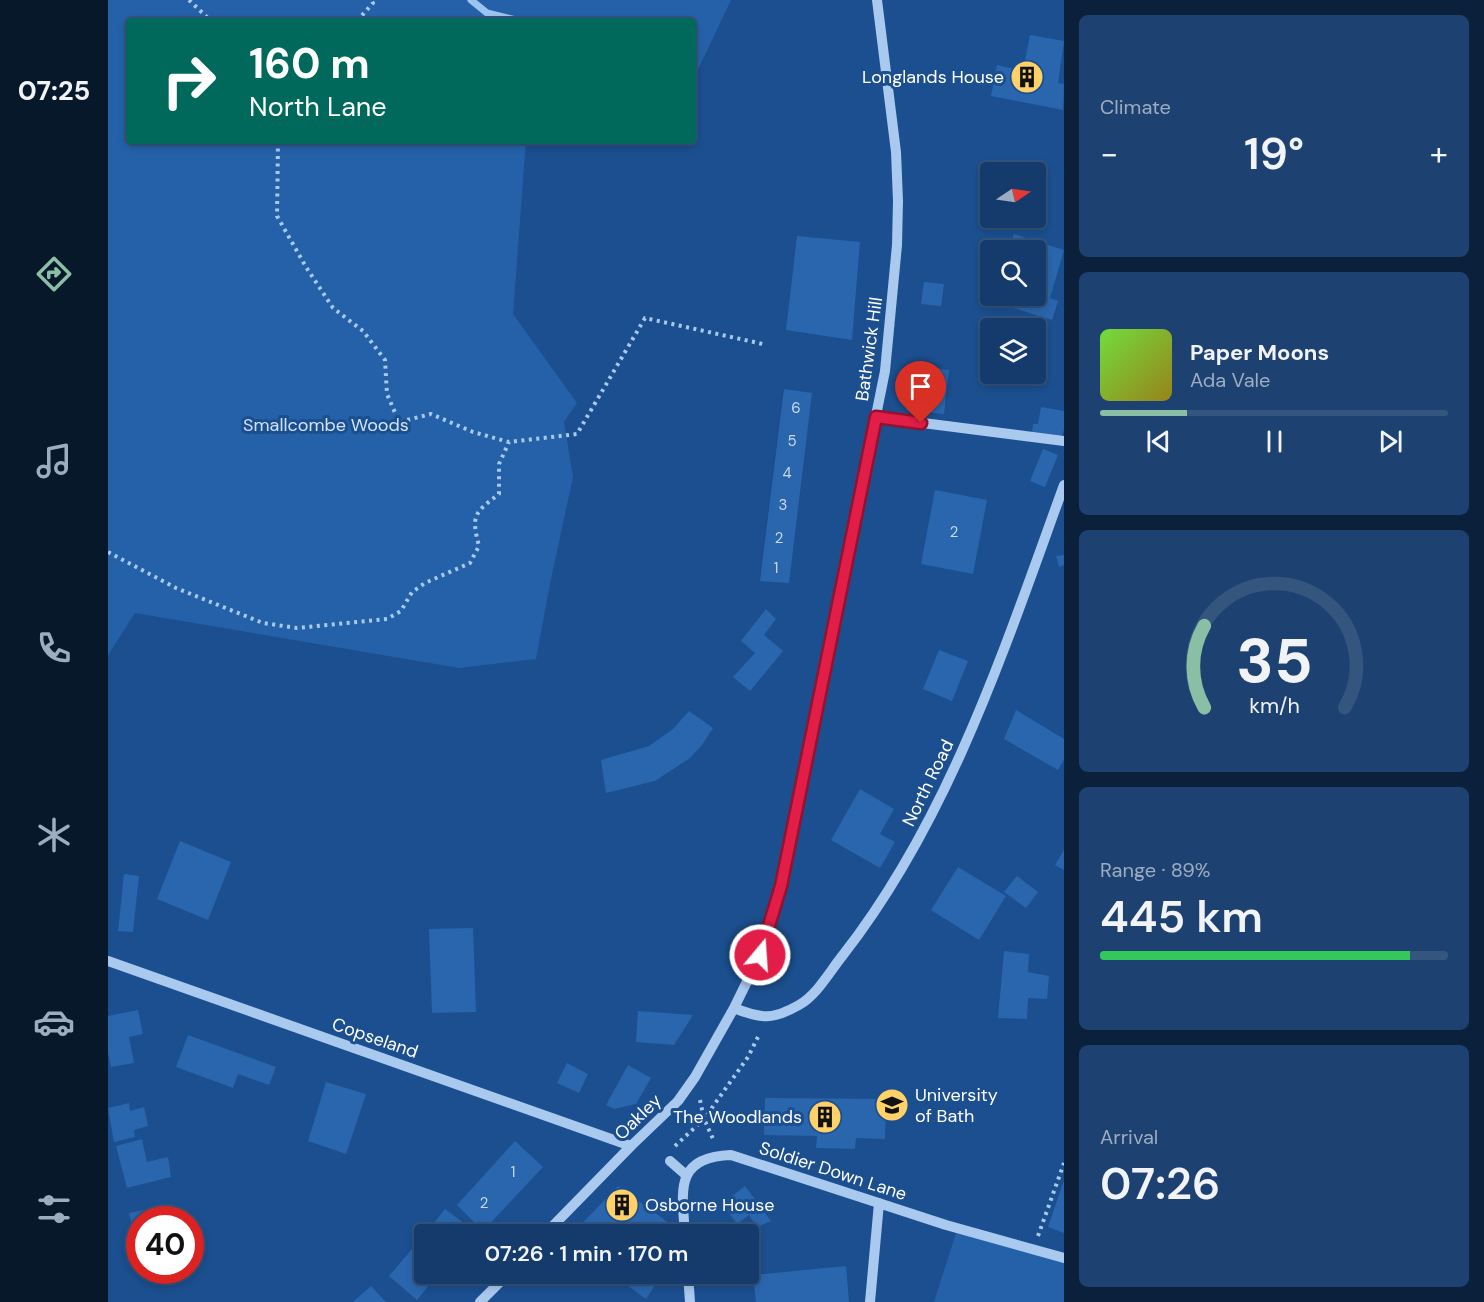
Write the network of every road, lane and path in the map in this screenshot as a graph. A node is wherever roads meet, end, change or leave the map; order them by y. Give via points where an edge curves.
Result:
1 (189, 0) edge
2 (371, 0) edge
3 (877, 0) edge
4 (208, 18) edge
5 (360, 18) edge
6 (278, 144) edge
7 (763, 344) dead end
8 (876, 417) junction
9 (1064, 441) edge
10 (509, 442) junction
11 (1064, 485) edge
12 (108, 552) edge
13 (108, 961) edge
14 (734, 1008) junction
15 (768, 1017) junction
16 (695, 1077) junction
17 (704, 1119) junction
18 (631, 1146) junction
19 (670, 1156) joint
20 (715, 1156) junction
21 (1064, 1163) edge
22 (686, 1175) junction
23 (879, 1203) junction
24 (555, 1224) edge
25 (684, 1224) edge
26 (1033, 1250) junction
27 (1064, 1258) edge
28 (498, 1284) edge
29 (689, 1284) edge
30 (480, 1302) edge
31 (690, 1302) edge
32 (870, 1302) edge

1 - 4 path
2 - 5 path via 373,3
3 - 8 street, Bathwick Hill via 896,152 898,201 885,371
6 - 10 path via 277,216 333,308 363,331 385,360 387,394 399,422 431,414
7 - 10 path via 645,318 577,435
8 - 9 street
8 - 14 street, Bathwick Hill via 781,886 760,955
10 - 12 path via 499,464 499,494 479,510 473,525 478,546 470,563 425,583 412,592 401,611 387,619 297,628 263,623 176,588
11 - 15 street, North Road via 975,725 922,834 858,936 815,991 800,1005
13 - 18 street, Copseland
14 - 15 street via 755,1017
14 - 16 street, Oakley
15 - 17 path via 748,1057
16 - 17 path
16 - 18 street, Oakley via 678,1101
17 - 19 path
17 - 20 path
18 - 24 street, Oakley
19 - 22 street
20 - 22 street via 694,1165
20 - 23 street, Soldier Down Lane via 731,1155
21 - 26 path
22 - 25 street via 682,1194
23 - 26 street, Soldier Down Lane
23 - 32 street
26 - 27 street, Soldier Down Lane
28 - 30 street
29 - 31 street

